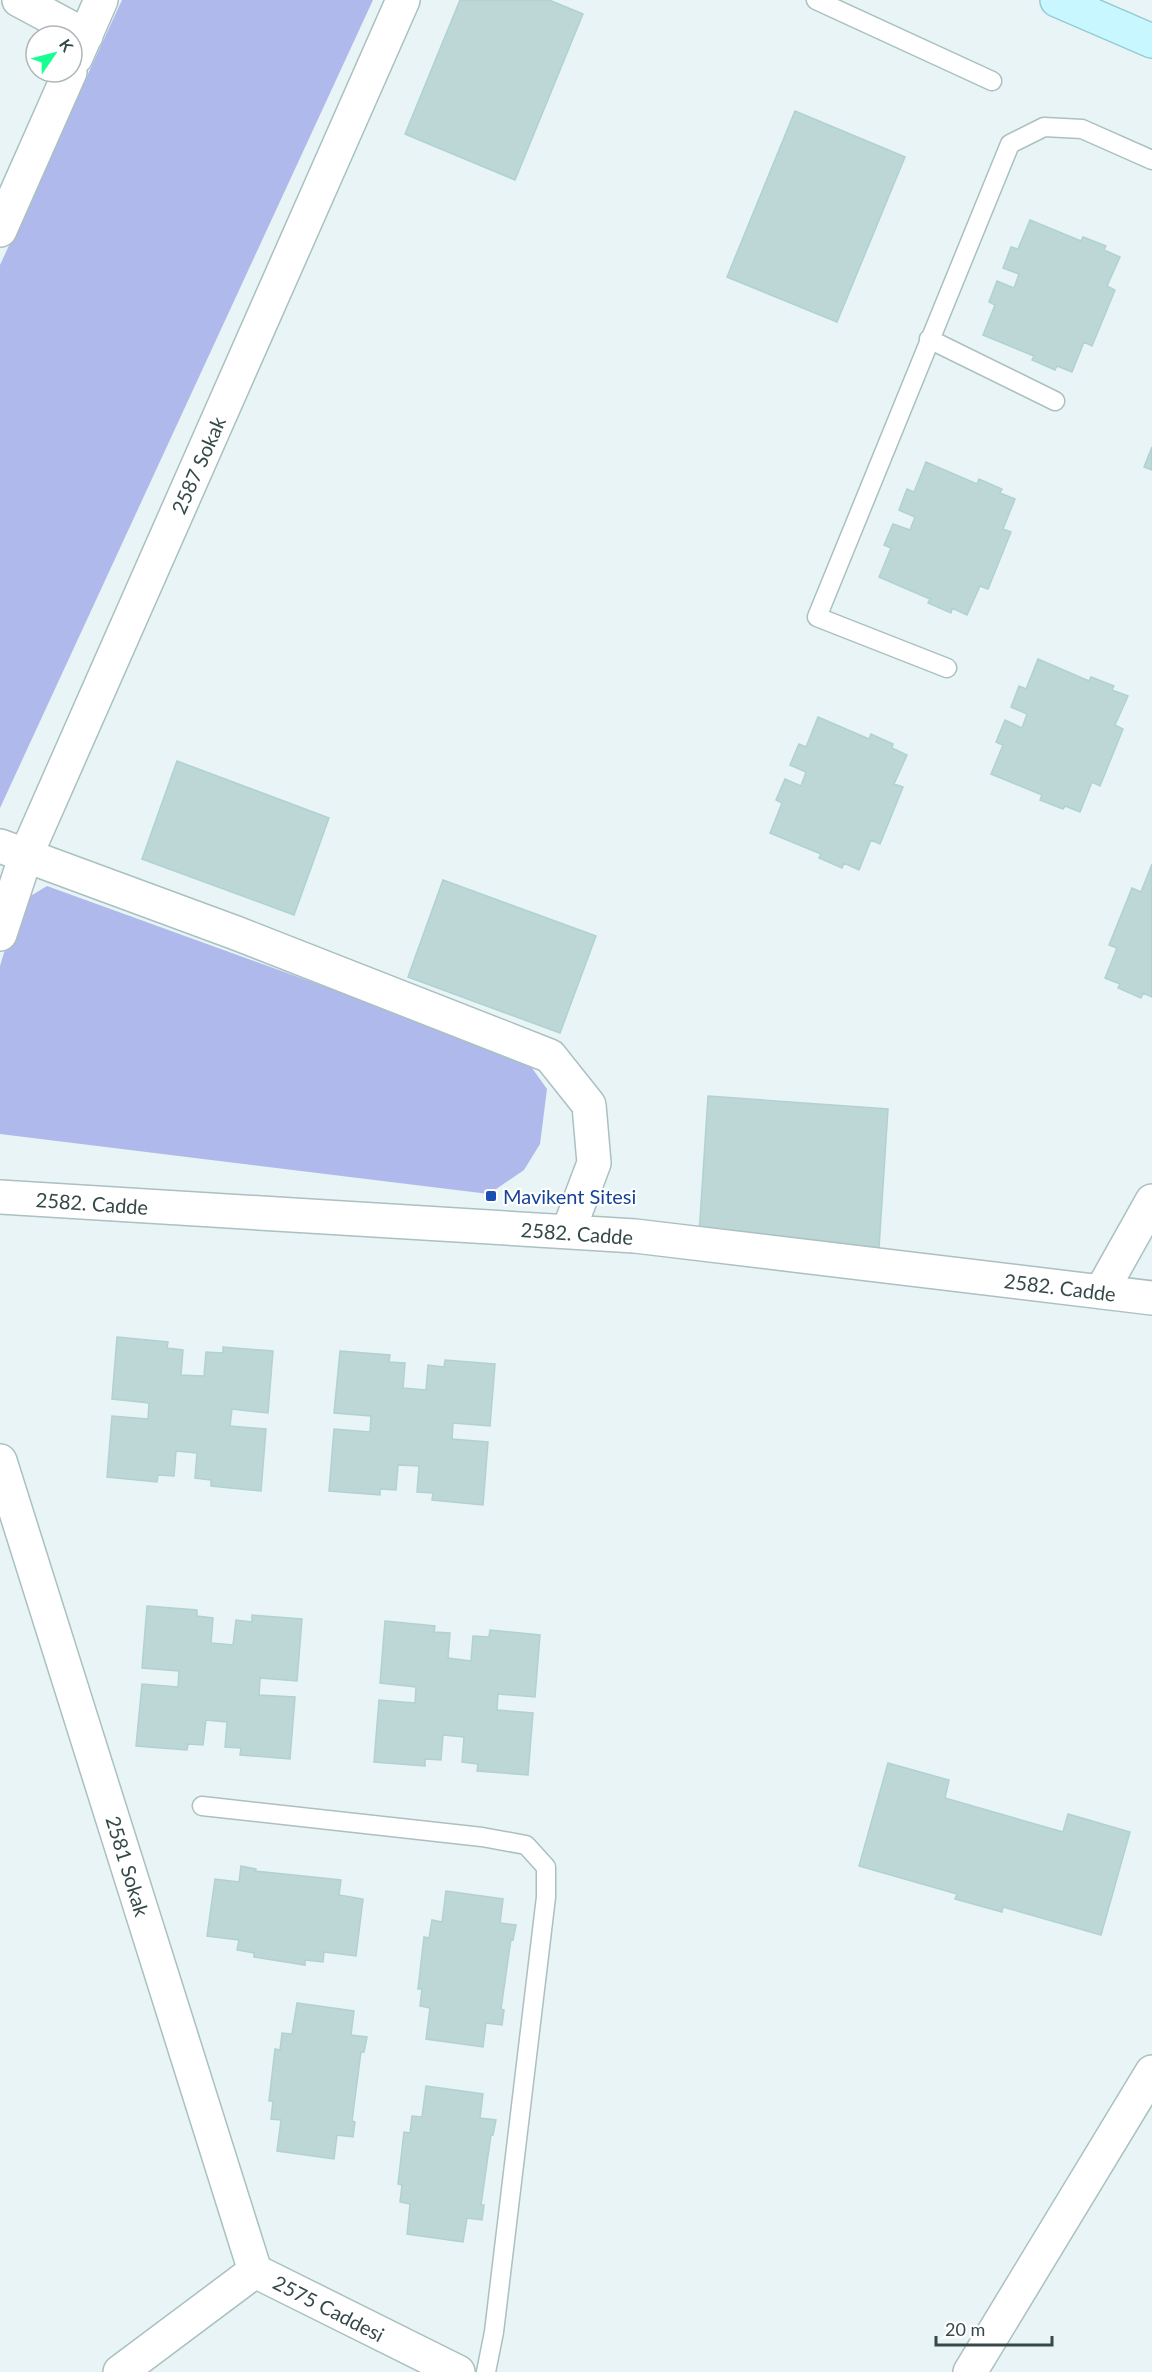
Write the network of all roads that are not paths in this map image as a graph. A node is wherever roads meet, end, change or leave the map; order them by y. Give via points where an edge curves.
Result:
1 (19, 0) edge
2 (101, 0) edge
3 (403, 0) edge
4 (816, 0) edge
5 (1057, 0) edge
6 (86, 36) junction
7 (84, 40) edge
8 (1152, 41) edge
9 (992, 81) dead end
10 (65, 84) edge
11 (1152, 160) edge
12 (0, 230) edge
13 (929, 339) junction
14 (1055, 401) dead end
15 (947, 668) dead end
16 (13, 851) edge
17 (0, 934) edge
18 (0, 1197) edge
19 (1152, 1201) edge
20 (568, 1232) junction
21 (1101, 1292) junction
22 (1152, 1298) edge
23 (0, 1461) edge
24 (202, 1806) dead end
25 (1152, 2072) edge
26 (255, 2271) junction
27 (120, 2372) edge
28 (458, 2372) edge
29 (486, 2372) edge
30 (970, 2372) edge

1 - 6 street
2 - 6 street
3 - 16 street, 2587 Sokak
4 - 9 lane
5 - 8 street
6 - 7 street
10 - 12 street
11 - 13 lane via 1082,129 1044,127 1010,144
13 - 14 lane
13 - 15 lane via 818,617
16 - 17 street, 2587 Sokak
16 - 20 street via 550,1056 589,1105 594,1163
18 - 20 street, 2582. Cadde
19 - 21 street
20 - 21 street, 2582. Cadde via 635,1236
21 - 22 street, 2582. Cadde
23 - 26 street, 2581 Sokak
24 - 29 lane via 526,1845 546,1867 545,1909
25 - 30 street
26 - 27 street, 2575 Caddesi
26 - 28 street, 2575 Caddesi

